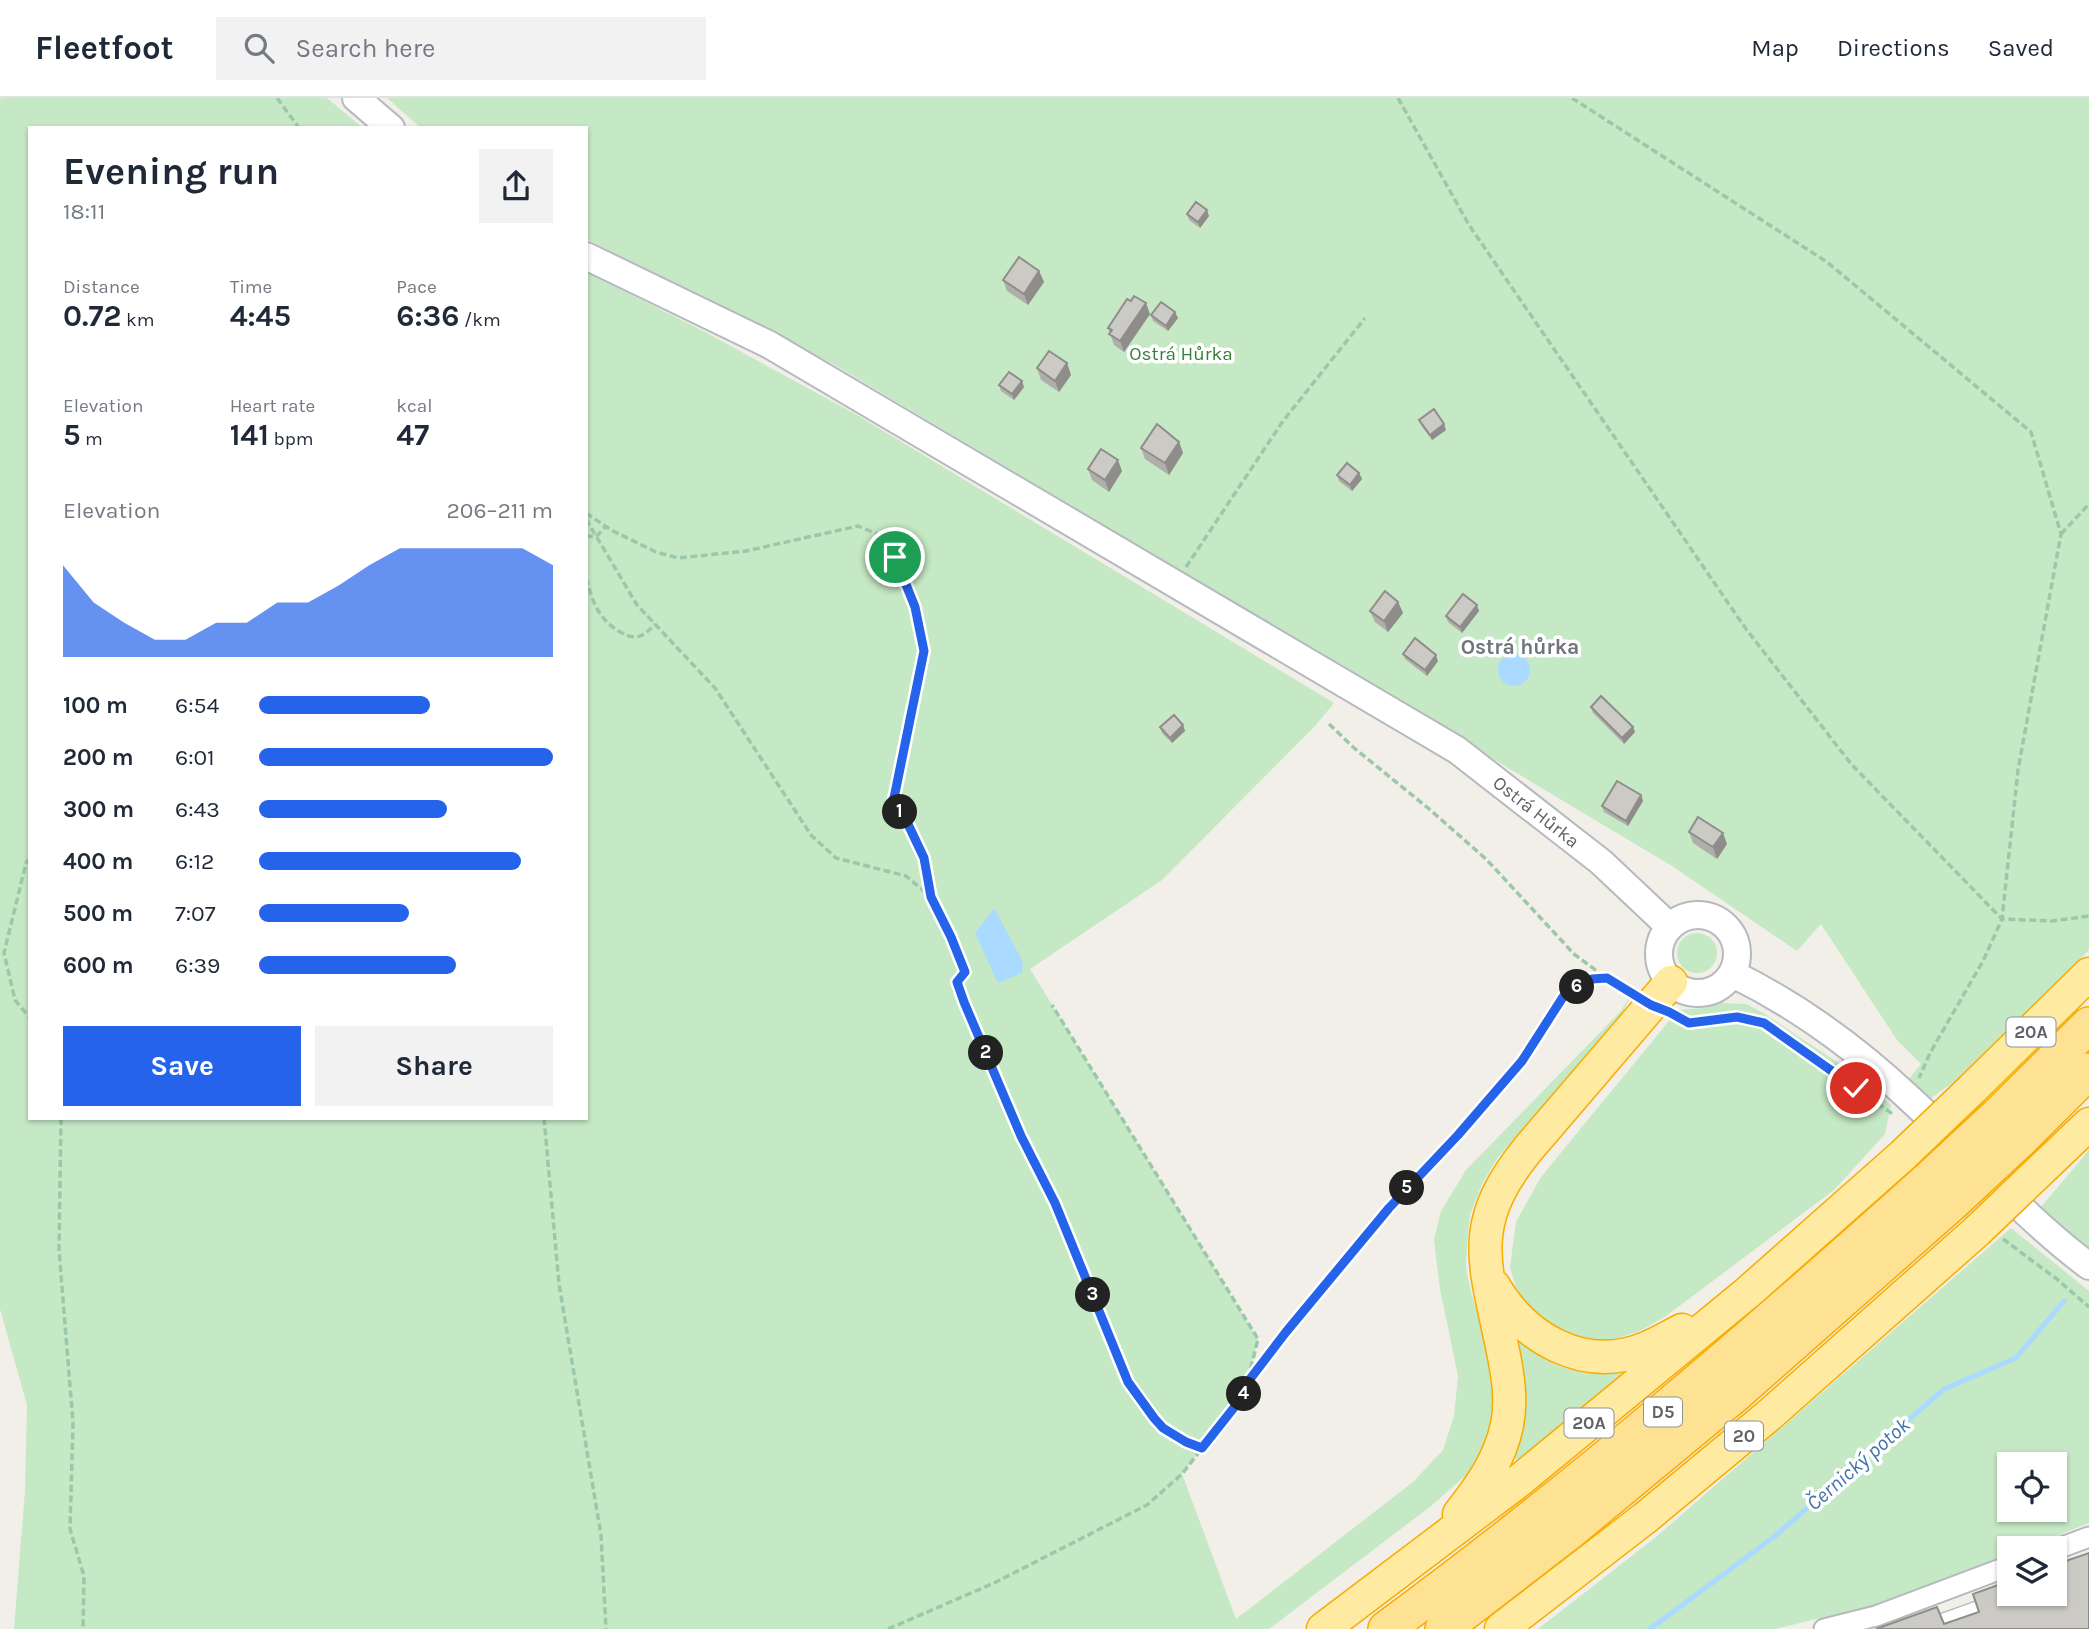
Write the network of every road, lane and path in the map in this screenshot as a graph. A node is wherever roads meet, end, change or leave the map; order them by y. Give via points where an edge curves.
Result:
1 (277, 98) edge
2 (356, 98) edge
3 (1398, 98) edge
4 (1572, 98) edge
5 (298, 126) edge
6 (389, 126) edge
7 (588, 257) edge
8 (1364, 318) dead end
9 (2089, 504) edge
10 (588, 514) edge
11 (588, 523) edge
12 (606, 526) junction
13 (2061, 534) junction
14 (588, 536) edge
15 (596, 537) junction
16 (588, 584) edge
17 (1175, 584) junction
18 (655, 624) junction
19 (1329, 724) dead end
20 (28, 860) edge
21 (931, 897) junction
22 (2089, 916) edge
23 (2002, 919) junction
24 (1670, 927) junction
25 (1732, 974) junction
26 (2089, 974) edge
27 (1607, 978) junction
28 (1659, 996) junction
29 (1052, 1005) dead end
30 (28, 1015) edge
31 (2089, 1025) edge
32 (2089, 1070) edge
33 (1905, 1109) junction
34 (61, 1120) edge
35 (544, 1120) edge
36 (2089, 1124) edge
37 (2009, 1127) junction
38 (1939, 1192) junction
39 (2089, 1266) edge
40 (1487, 1269) junction
41 (1747, 1293) junction
42 (1247, 1383) junction
43 (1202, 1448) junction
44 (2089, 1537) edge
45 (2067, 1545) edge
46 (1429, 1550) junction
47 (1997, 1571) edge
48 (1997, 1599) edge
49 (83, 1629) edge
50 (606, 1629) edge
51 (888, 1629) edge
52 (1323, 1629) edge
53 (1386, 1629) edge
54 (1443, 1629) edge
55 (1501, 1629) edge
56 (1824, 1629) edge
57 (1914, 1629) edge

1 - 5 path
2 - 6 main road
3 - 23 path via 1469,225 1746,629 1852,765
4 - 13 path via 1828,262 2031,432
7 - 17 main road, Ostrá Hůrka via 768,344
8 - 17 path via 1283,421
9 - 13 path
10 - 12 path
11 - 15 path
12 - 15 path
12 - 21 path via 678,558 746,551 858,526 882,536 915,607 924,651 893,803 924,858
13 - 23 path via 2018,770
14 - 15 path
15 - 18 path via 637,605
16 - 18 path via 604,622 631,638 645,634
17 - 24 main road, Ostrá Hůrka via 1457,750 1601,862
18 - 21 path via 715,688 811,835 836,858 905,876
19 - 27 path via 1486,859 1574,954
20 - 30 path via 4,953 15,1000
21 - 43 path via 965,972 957,982 964,1002 1055,1203 1128,1382 1163,1428
22 - 23 path
23 - 33 path
24 - 25 main road via 1692,915 1726,927 1737,949
24 - 28 main road via 1659,948 1663,972
25 - 28 main road via 1715,990 1692,993 1680,989
25 - 33 main road via 1825,1028 1880,1072
26 - 41 highway, 20A, bridge via 1903,1155
27 - 28 path
27 - 42 path via 1578,985 1563,997 1522,1061 1389,1208
28 - 33 path via 1678,1018 1689,1023 1737,1017 1764,1023
28 - 40 highway via 1502,1183 1487,1226
29 - 42 path via 1258,1339
31 - 37 highway, D5
32 - 37 highway, D5
33 - 39 main road
34 - 49 path via 58,1250 73,1423 70,1529 84,1576
35 - 50 path via 559,1284 601,1535
36 - 55 highway, 20, bridge via 1977,1231 1768,1416
37 - 38 highway, D5, bridge
38 - 53 highway, D5
38 - 54 highway, D5 via 1738,1392
40 - 41 highway via 1512,1312 1537,1336 1565,1350 1597,1356 1644,1349
40 - 46 highway via 1510,1390 1507,1425 1486,1477
41 - 46 highway, 20A
42 - 43 path via 1244,1395
43 - 51 path via 1182,1474 1147,1505 994,1583
44 - 45 street
46 - 52 highway, 20A
47 - 56 street via 1876,1616
48 - 57 lane

